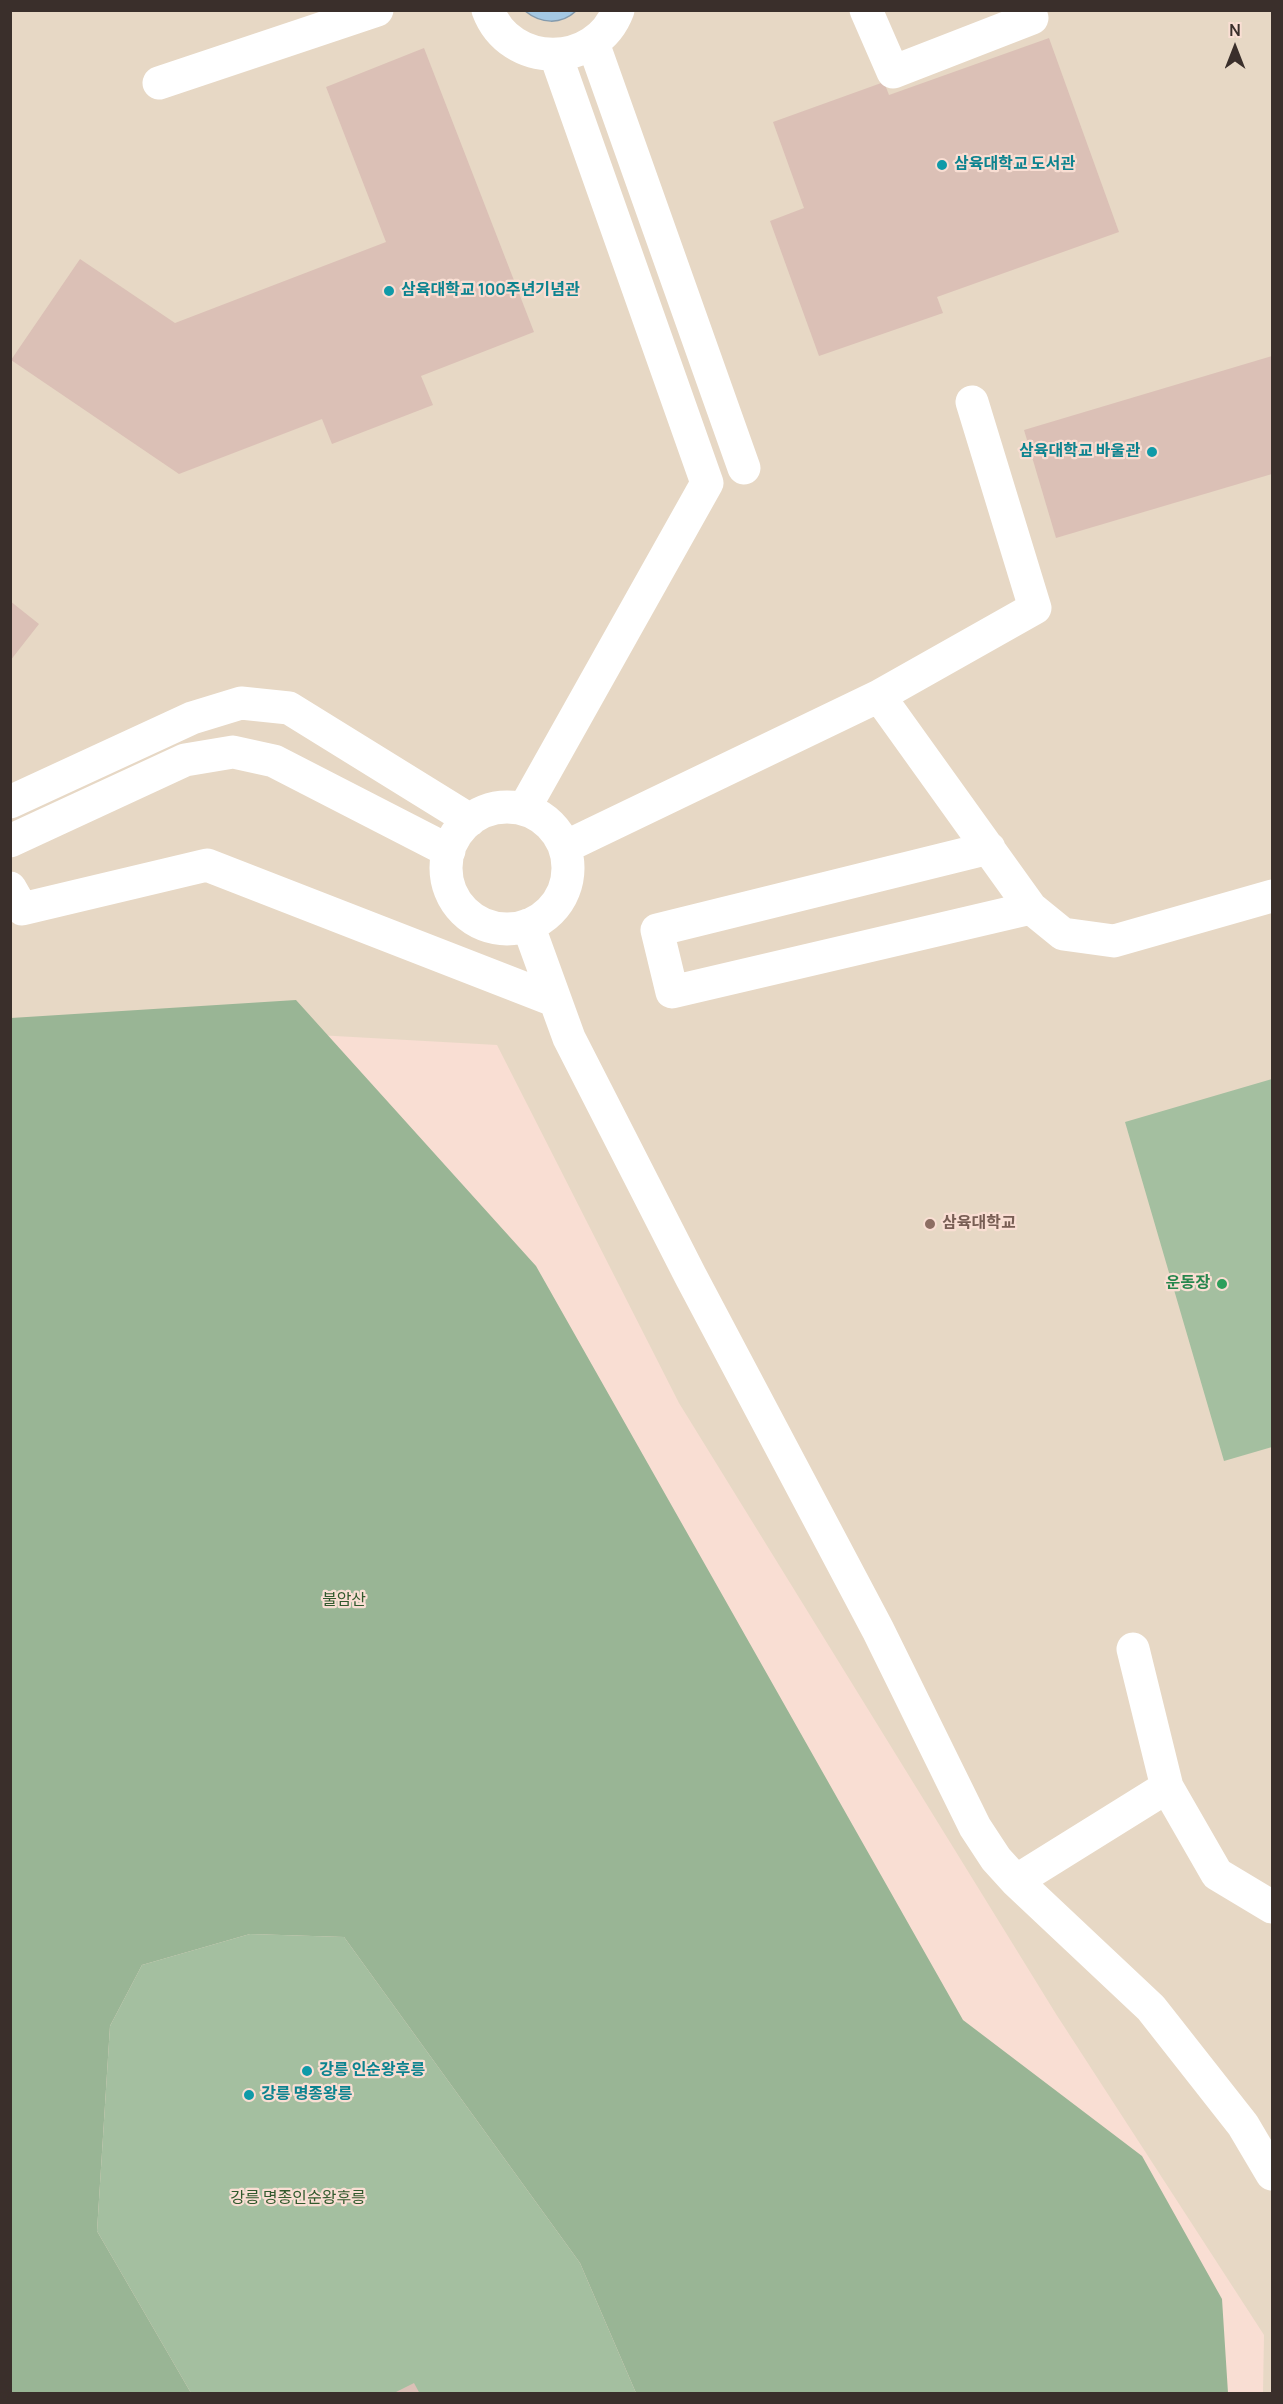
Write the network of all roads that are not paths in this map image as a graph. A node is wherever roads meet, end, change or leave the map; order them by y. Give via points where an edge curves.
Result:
1 (377, 10) edge
2 (488, 10) edge
3 (618, 10) edge
4 (866, 10) edge
5 (1029, 10) edge
6 (593, 44) junction
7 (556, 56) junction
8 (159, 83) dead end
9 (972, 402) dead end
10 (744, 468) dead end
11 (879, 696) junction
12 (10, 802) edge
13 (524, 809) junction
14 (470, 820) junction
15 (10, 841) edge
16 (565, 847) junction
17 (989, 848) junction
18 (449, 851) junction
19 (10, 888) edge
20 (1272, 896) edge
21 (1031, 908) junction
22 (528, 926) junction
23 (554, 1000) junction
24 (1132, 1649) dead end
25 (1167, 1787) junction
26 (1016, 1881) junction
27 (1272, 1907) edge
28 (1272, 2174) edge

1 - 8 street
2 - 7 street via 502,34 518,46 536,54
3 - 6 street
4 - 5 street via 894,72 1032,18
6 - 7 street
6 - 10 street
7 - 13 street via 707,483
9 - 11 street via 1035,608
11 - 16 street
11 - 17 street
12 - 14 street via 192,718 241,703 289,708
13 - 14 street via 496,809
13 - 16 street via 556,830
14 - 18 street
15 - 18 street via 185,760 233,752 274,761
16 - 22 street via 568,866 562,893 545,916
17 - 21 street
17 - 21 street via 657,930 672,992
18 - 22 street via 448,879 459,906 490,927
19 - 23 street via 22,909 207,865
20 - 21 street via 1114,941 1063,934
22 - 23 street
23 - 26 street via 574,1048 878,1630 975,1827
24 - 25 street
25 - 26 street
25 - 27 street via 1217,1874
26 - 28 street via 1151,2008 1243,2125

